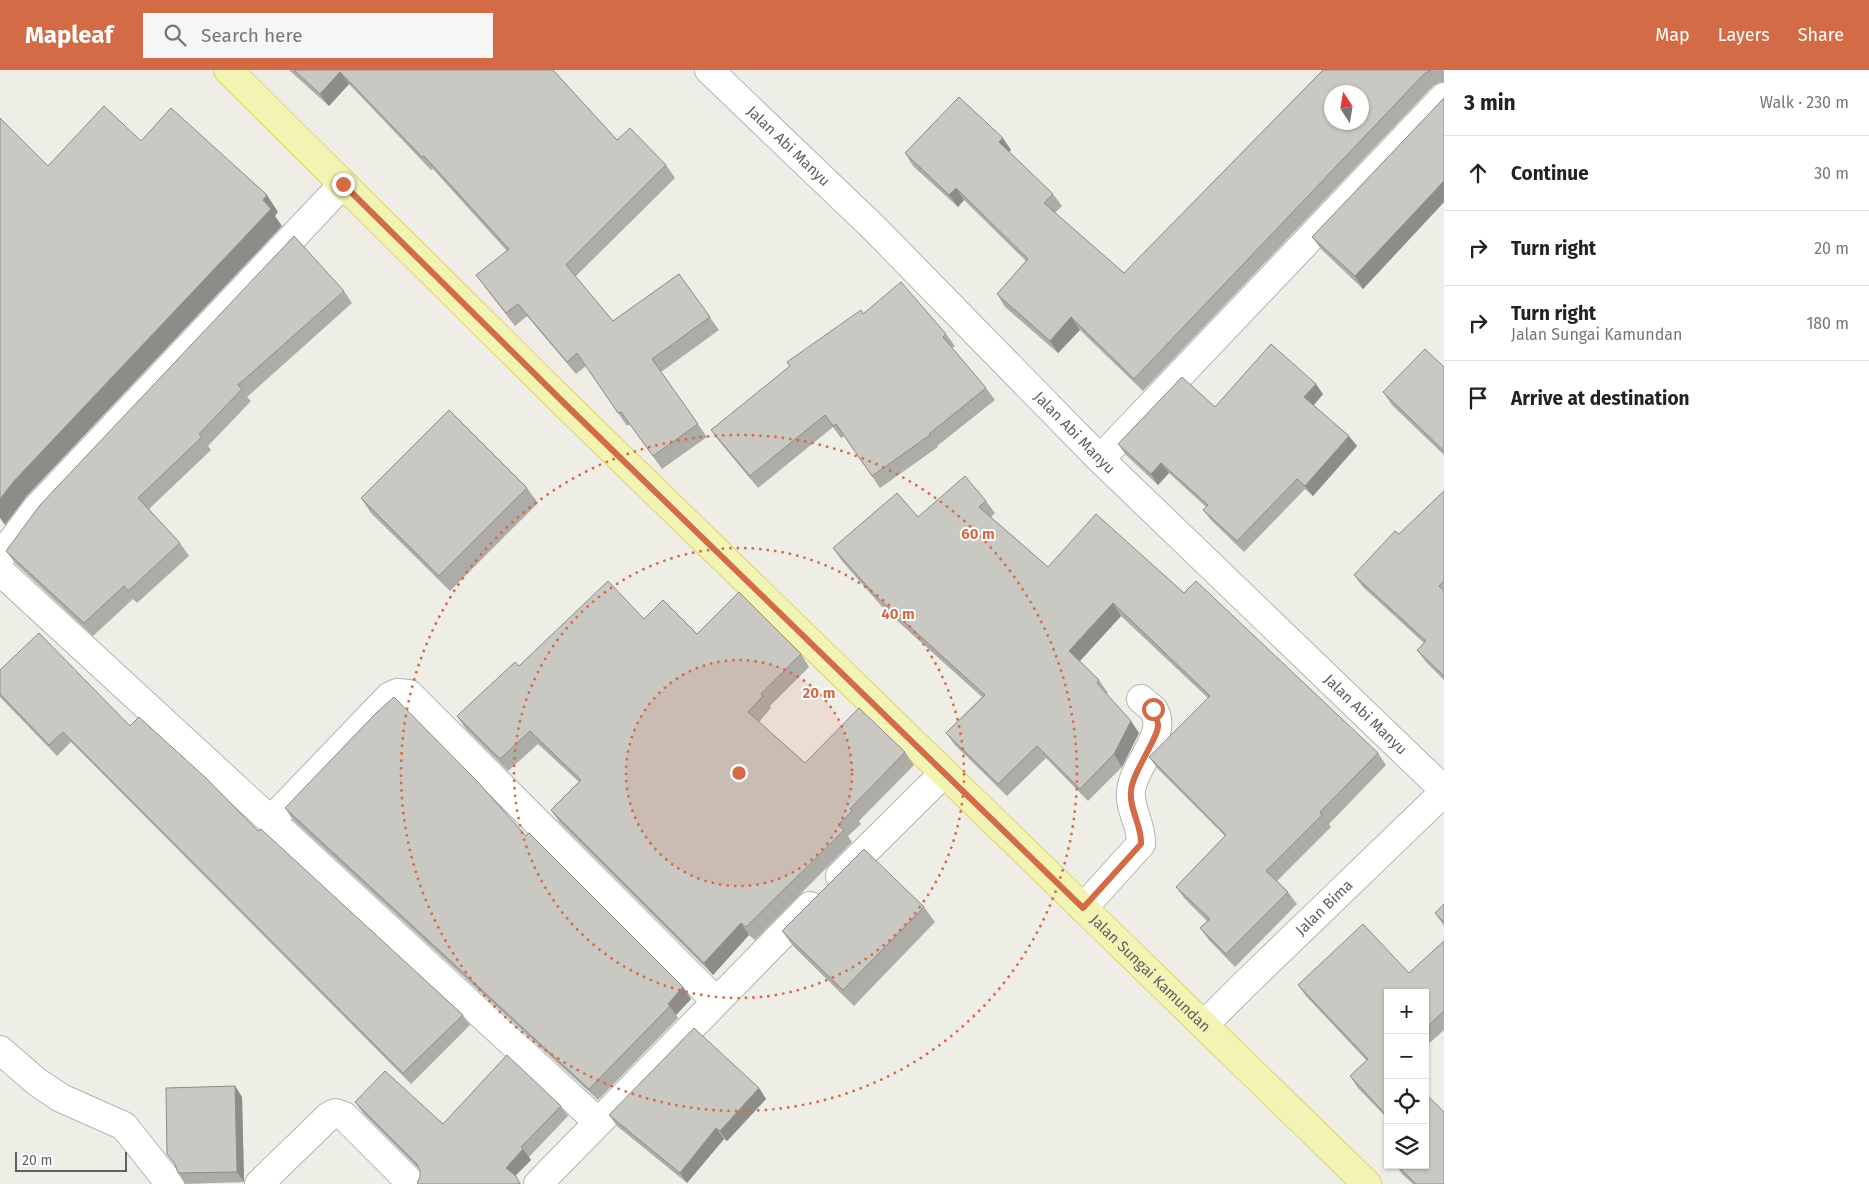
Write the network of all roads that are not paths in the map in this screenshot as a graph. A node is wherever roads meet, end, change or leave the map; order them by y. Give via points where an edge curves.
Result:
1 (228, 70) edge
2 (709, 70) edge
3 (1444, 97) edge
4 (343, 184) junction
5 (1100, 459) junction
6 (0, 557) edge
7 (0, 571) edge
8 (1141, 699) dead end
9 (944, 773) junction
10 (1444, 791) edge
11 (271, 820) junction
12 (1083, 908) junction
13 (716, 1001) junction
14 (1204, 1025) junction
15 (0, 1050) edge
16 (598, 1122) junction
17 (170, 1184) edge
18 (259, 1184) edge
19 (412, 1184) edge
20 (538, 1184) edge
21 (1367, 1184) edge

1 - 4 main road, Jalan Sungai Kamundan
2 - 5 street, Jalan Abi Manyu via 875,229
3 - 5 street
4 - 6 street via 37,508
4 - 9 main road, Jalan Sungai Kamundan
5 - 10 street, Jalan Abi Manyu
7 - 11 street
8 - 12 street via 1153,709 1159,725 1132,783 1131,805 1140,827 1141,844
9 - 12 main road, Jalan Sungai Kamundan
9 - 13 street
10 - 14 street, Jalan Bima
11 - 13 street via 390,696 408,694
11 - 16 street
12 - 14 main road, Jalan Sungai Kamundan
13 - 16 street
14 - 21 main road, Jalan Sungai Kamundan
15 - 17 street via 61,1098 124,1126
16 - 20 street
18 - 19 street via 335,1113 344,1116

